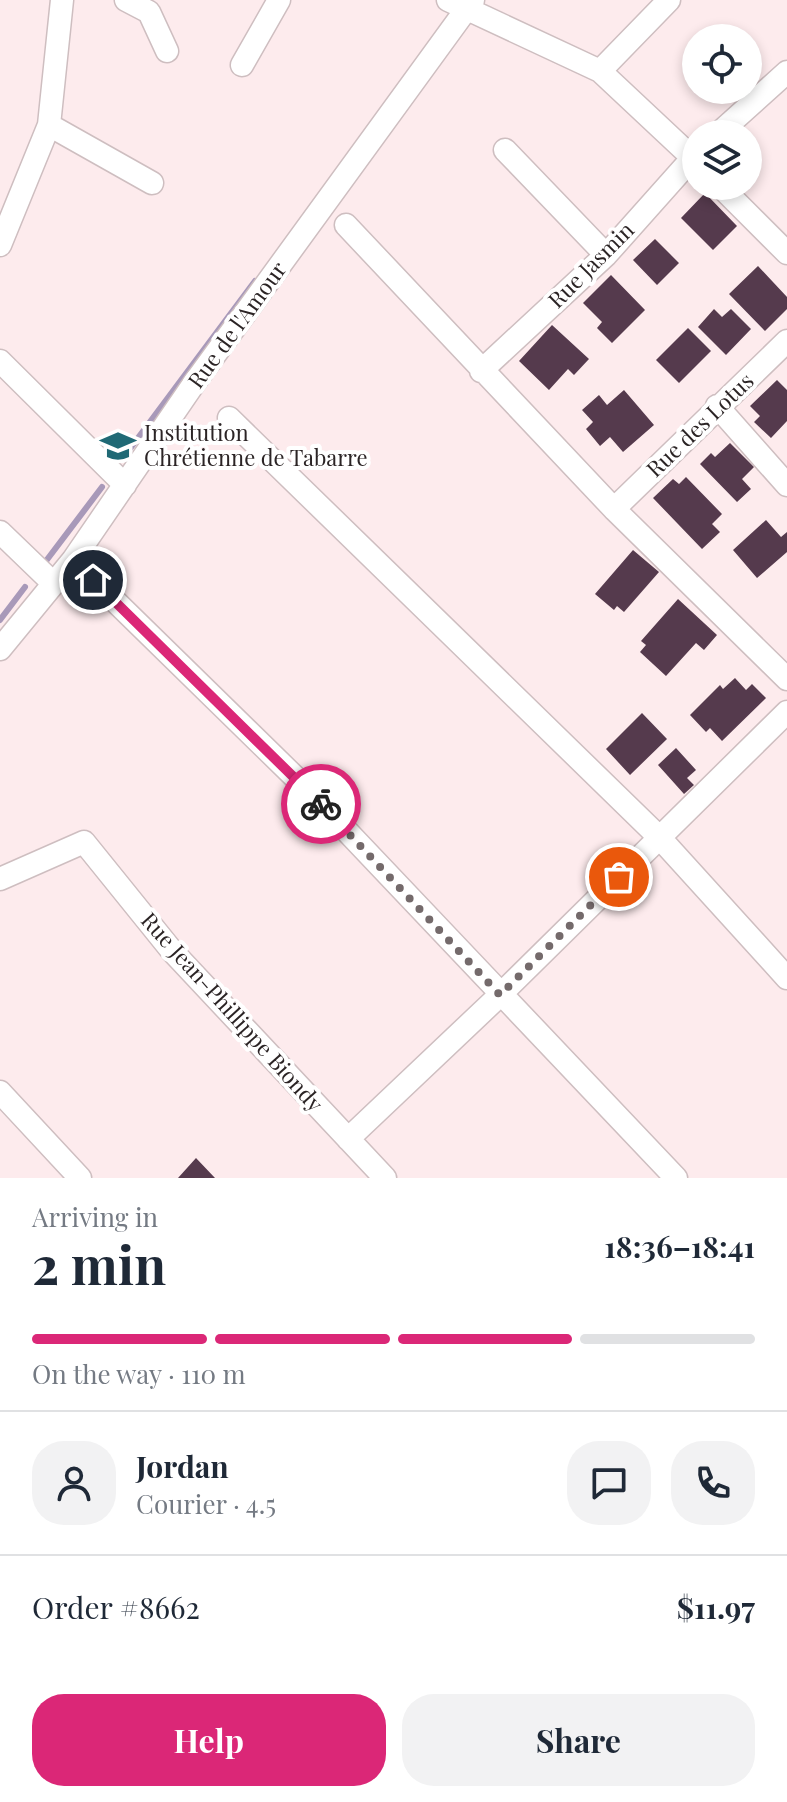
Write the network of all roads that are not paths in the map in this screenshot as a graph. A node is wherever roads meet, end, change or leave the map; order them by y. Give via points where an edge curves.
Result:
1 (62, 0) edge
2 (126, 0) edge
3 (279, 0) edge
4 (669, 0) edge
5 (463, 4) edge
6 (167, 51) dead end
7 (242, 65) dead end
8 (600, 71) junction
9 (787, 72) edge
10 (734, 120) edge
11 (49, 125) junction
12 (682, 146) edge
13 (505, 150) dead end
14 (682, 172) edge
15 (152, 183) dead end
16 (734, 200) edge
17 (346, 225) dead end
18 (0, 245) edge
19 (787, 253) edge
20 (606, 255) junction
21 (787, 341) edge
22 (0, 361) edge
23 (481, 371) junction
24 (717, 406) junction
25 (229, 418) dead end
26 (125, 485) junction
27 (787, 485) edge
28 (614, 509) junction
29 (0, 532) edge
30 (73, 560) junction
31 (53, 583) junction
32 (0, 649) edge
33 (787, 679) edge
34 (787, 712) edge
35 (659, 837) junction
36 (0, 879) edge
37 (787, 978) edge
38 (500, 995) junction
39 (0, 1092) edge
40 (348, 1139) junction
41 (80, 1178) edge
42 (385, 1178) edge
43 (676, 1178) edge

1 - 11 street
2 - 6 street via 149,12
3 - 7 street
4 - 8 street
5 - 8 street
5 - 26 street, Rue de l'Amour
8 - 12 street
9 - 10 street
11 - 15 street
11 - 18 street
13 - 20 street
14 - 20 street, Rue Jasmin
16 - 19 street
17 - 23 street
20 - 23 street, Rue Jasmin
21 - 24 street, Rue des Lotus
22 - 26 street
23 - 28 street
24 - 27 street
24 - 28 street, Rue des Lotus
25 - 35 street
26 - 30 street, Rue de l'Amour
28 - 33 street
29 - 31 street
30 - 31 street, Rue de l'Amour
30 - 38 street via 304,786
31 - 32 street, Rue de l'Amour
34 - 35 street
35 - 37 street
35 - 38 street
36 - 40 street, Rue Jean-Phillippe Biondy via 84,842 172,951
38 - 40 street
38 - 43 street
39 - 41 street
40 - 42 street, Rue Jean-Phillippe Biondy

